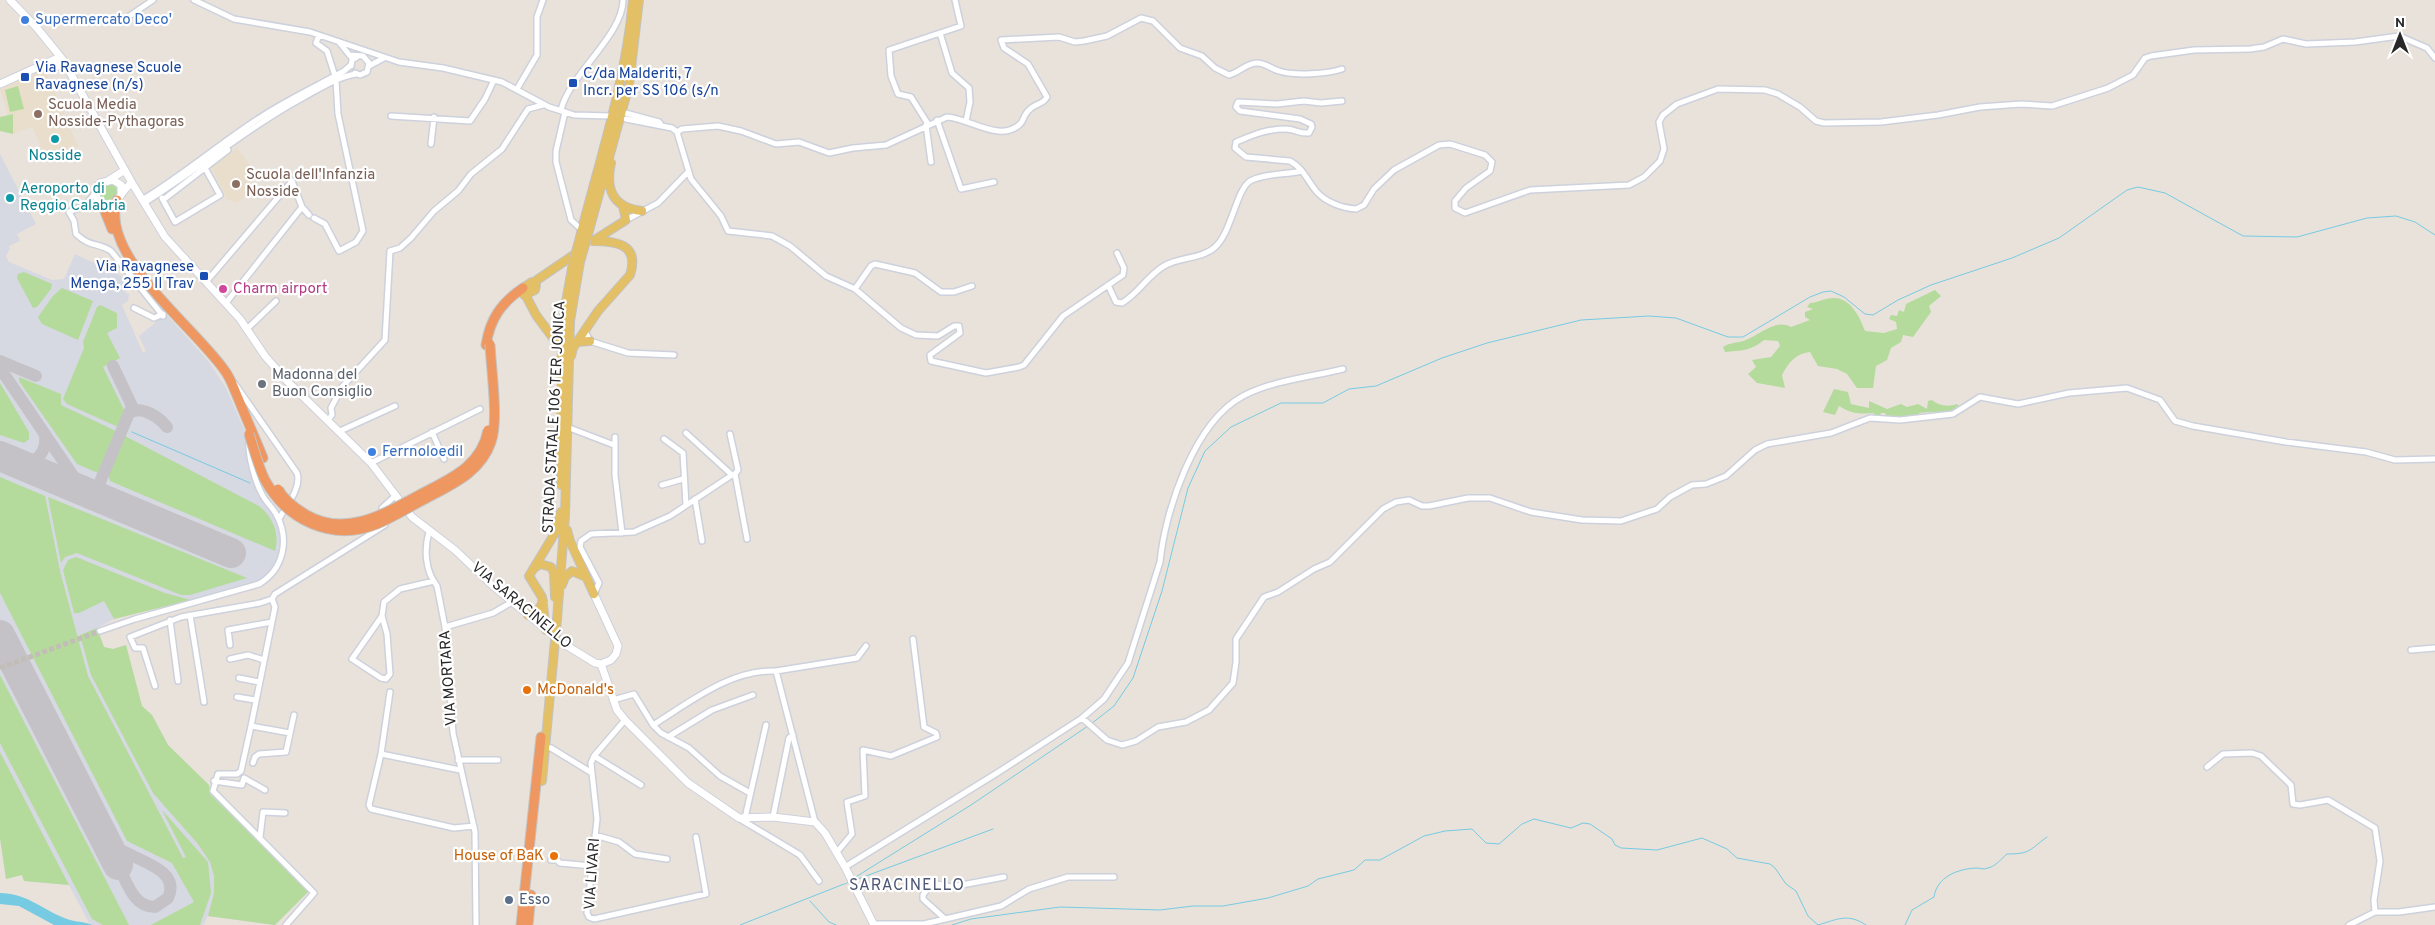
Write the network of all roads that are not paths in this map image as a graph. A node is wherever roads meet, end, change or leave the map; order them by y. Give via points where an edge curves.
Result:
1 (10, 0) edge
2 (153, 0) edge
3 (194, 0) edge
4 (543, 0) edge
5 (623, 0) edge
6 (633, 0) edge
7 (639, 0) edge
8 (955, 0) edge
9 (125, 19) dead end
10 (940, 33) junction
11 (319, 35) junction
12 (339, 42) junction
13 (62, 58) junction
14 (385, 58) junction
15 (2435, 58) edge
16 (352, 59) junction
17 (369, 63) junction
18 (40, 65) junction
19 (51, 66) junction
20 (1342, 69) dead end
21 (356, 74) junction
22 (72, 77) junction
23 (335, 78) junction
24 (494, 80) junction
25 (0, 84) edge
26 (517, 89) junction
27 (1342, 101) dead end
28 (543, 105) junction
29 (563, 111) junction
30 (267, 115) junction
31 (391, 116) dead end
32 (610, 116) dead end
33 (624, 116) junction
34 (434, 117) junction
35 (937, 120) junction
36 (966, 121) junction
37 (927, 124) junction
38 (615, 132) junction
39 (677, 132) junction
40 (431, 144) dead end
41 (227, 148) junction
42 (931, 162) dead end
43 (205, 168) junction
44 (125, 170) junction
45 (1302, 171) junction
46 (688, 172) junction
47 (109, 180) junction
48 (994, 182) dead end
49 (132, 183) junction
50 (158, 192) junction
51 (95, 194) junction
52 (119, 196) junction
53 (163, 200) junction
54 (143, 202) junction
55 (101, 203) junction
56 (85, 205) junction
57 (623, 206) junction
58 (302, 207) junction
59 (642, 211) junction
60 (626, 220) junction
61 (585, 237) junction
62 (1117, 253) dead end
63 (576, 263) junction
64 (206, 282) junction
65 (1108, 285) junction
66 (972, 286) dead end
67 (855, 289) junction
68 (524, 293) junction
69 (276, 302) dead end
70 (226, 303) junction
71 (134, 308) dead end
72 (247, 329) junction
73 (585, 331) junction
74 (590, 341) junction
75 (577, 342) junction
76 (488, 345) junction
77 (562, 350) junction
78 (674, 355) dead end
79 (568, 367) junction
80 (1344, 369) dead end
81 (226, 373) junction
82 (395, 406) dead end
83 (480, 409) dead end
84 (328, 420) junction
85 (567, 427) junction
86 (340, 431) junction
87 (432, 432) junction
88 (686, 433) dead end
89 (249, 434) junction
90 (730, 434) dead end
91 (615, 437) dead end
92 (664, 439) dead end
93 (614, 445) junction
94 (444, 459) dead end
95 (2435, 459) edge
96 (371, 463) junction
97 (734, 475) junction
98 (684, 479) junction
99 (662, 486) dead end
100 (395, 496) junction
101 (695, 500) junction
102 (686, 505) junction
103 (563, 514) junction
104 (278, 519) junction
105 (429, 532) junction
106 (622, 533) junction
107 (747, 539) dead end
108 (702, 541) dead end
109 (530, 572) junction
110 (586, 577) junction
111 (434, 581) junction
112 (557, 594) junction
113 (594, 594) junction
114 (272, 599) junction
115 (512, 602) junction
116 (543, 607) junction
117 (190, 615) junction
118 (528, 615) junction
119 (382, 616) junction
120 (170, 620) junction
121 (535, 621) junction
122 (272, 622) junction
123 (445, 628) junction
124 (546, 630) junction
125 (100, 631) tunnel mouth
126 (913, 640) dead end
127 (230, 645) dead end
128 (866, 646) dead end
129 (2435, 648) edge
130 (2411, 650) dead end
131 (230, 659) dead end
132 (264, 660) junction
133 (551, 661) junction
134 (602, 664) junction
135 (776, 671) junction
136 (239, 678) dead end
137 (178, 681) dead end
138 (259, 682) junction
139 (155, 686) dead end
140 (390, 692) dead end
141 (752, 695) dead end
142 (237, 697) dead end
143 (255, 700) junction
144 (613, 700) junction
145 (204, 702) dead end
146 (294, 715) dead end
147 (1082, 718) junction
148 (625, 720) junction
149 (653, 724) junction
150 (766, 725) dead end
151 (251, 726) junction
152 (290, 733) junction
153 (793, 735) junction
154 (541, 737) joint
155 (668, 737) junction
156 (545, 747) junction
157 (381, 754) junction
158 (594, 756) junction
159 (458, 760) junction
160 (498, 760) dead end
161 (253, 764) dead end
162 (2207, 767) dead end
163 (460, 770) junction
164 (592, 773) junction
165 (214, 781) junction
166 (539, 781) junction
167 (641, 785) dead end
168 (265, 790) dead end
169 (750, 793) junction
170 (285, 813) dead end
171 (773, 817) junction
172 (742, 818) junction
173 (815, 822) junction
174 (474, 826) junction
175 (595, 835) junction
176 (260, 837) junction
177 (696, 837) dead end
178 (836, 852) junction
179 (667, 859) dead end
180 (551, 860) dead end
181 (592, 866) junction
182 (846, 869) junction
183 (1004, 877) dead end
184 (1114, 877) dead end
185 (819, 881) dead end
186 (2435, 907) edge
187 (2374, 912) junction
188 (944, 918) junction
189 (286, 925) edge
190 (476, 925) edge
191 (522, 925) edge
192 (528, 925) edge
193 (874, 925) edge
194 (2349, 925) edge

1 - 13 main road, VIA SARACINELLO
2 - 9 street
3 - 11 street via 234,19
4 - 26 street via 537,16 537,55
5 - 29 street via 617,24 567,96
6 - 61 main road, STRADA STATALE 106 TER JONICA via 621,83
7 - 33 main road, STRADA STATALE 106 TER JONICA
8 - 10 street via 960,26
10 - 36 street via 952,74 969,88
10 - 37 street via 889,50 891,76 898,94 911,97
11 - 12 street
11 - 23 street via 316,43 327,51
12 - 14 street
12 - 16 street
13 - 18 main road
13 - 19 main road via 58,66
13 - 22 main road, VIA SARACINELLO
14 - 17 street
14 - 24 street
15 - 45 street via 2426,48 2399,36 2306,44 2283,39 2250,49 2194,50 2151,56 2145,58 2133,75 2108,88 2052,106 1980,107 1938,115 1857,123 1816,121 1794,102 1765,90 1718,89 1677,104 1663,115 1659,122 1664,149 1660,161 1644,177 1629,185 1530,190 1465,213 1455,208 1455,201 1466,188 1490,171 1492,162 1485,154 1450,144 1436,146 1394,170 1356,210 1321,196
16 - 17 street via 363,56
16 - 21 street
16 - 23 street
17 - 21 street via 363,74
18 - 19 main road
18 - 25 main road
19 - 22 main road
20 - 36 street via 1326,73 1290,73 1253,63 1229,75 1202,56 1180,48 1153,21 1141,18 1107,36 1084,41 1059,37 1001,40 1004,48 1028,64 1047,97 1028,110 1021,123 1008,131
21 - 23 street
22 - 44 main road, VIA SARACINELLO
23 - 30 street
23 - 58 street via 338,114 363,231 356,242 339,251 325,224
24 - 26 street
24 - 34 street via 473,119
26 - 28 street
27 - 45 street via 1277,104 1243,101 1236,104 1240,111 1300,119 1311,124 1309,133 1268,130 1234,145 1246,157 1290,161
28 - 29 street
28 - 84 street via 528,110 502,149 471,174 411,238 400,248 390,251 385,340 342,387
29 - 32 street
29 - 61 street via 556,162 571,220
30 - 41 street
30 - 50 street
31 - 34 street
33 - 38 main road, STRADA STATALE 106 TER JONICA
33 - 39 street via 659,122
34 - 40 street
35 - 36 street via 950,117
35 - 37 street
35 - 48 street via 961,189
37 - 39 street via 886,145 829,153 799,142 776,144 718,126
37 - 42 street
38 - 57 main road via 617,137 608,181 615,198
38 - 61 main road, STRADA STATALE 106 TER JONICA
39 - 46 street
41 - 43 street
41 - 50 street
43 - 53 street
43 - 53 street via 220,195 175,222
44 - 47 main road
44 - 49 main road, VIA SARACINELLO
45 - 65 street via 1250,181 1214,248 1162,267 1147,278 1137,293 1122,303 1116,302
46 - 59 street via 658,203
46 - 67 street via 690,179 721,216 728,231 772,236 826,276
47 - 51 main road via 100,184
47 - 52 main road via 119,183
49 - 52 main road
49 - 54 main road, VIA SARACINELLO
50 - 53 street
50 - 54 street
51 - 55 main road
51 - 56 street
52 - 55 main road via 108,205
52 - 81 highway via 115,217 123,247 133,265 213,354
54 - 64 main road, VIA SARACINELLO via 166,237
55 - 56 street
55 - 89 highway via 127,264 225,378
56 - 71 street via 69,212 76,234 89,244 111,251 163,315 154,318
57 - 59 main road
57 - 60 main road
58 - 64 street via 292,181
58 - 70 street
59 - 60 street
60 - 61 main road
61 - 63 main road, STRADA STATALE 106 TER JONICA, bridge
61 - 68 main road
61 - 73 main road via 625,246 632,268 630,275
62 - 65 street via 1124,272
63 - 77 main road, STRADA STATALE 106 TER JONICA via 562,324
63 - 79 main road, STRADA STATALE 106 TER JONICA
64 - 70 main road, VIA SARACINELLO
65 - 67 street via 1063,316 1024,365 986,372 931,361 930,355 960,333 959,326 938,336 916,335 902,328
66 - 67 street via 941,292 915,273 875,264
68 - 76 highway via 503,308
68 - 77 main road
69 - 72 street
70 - 72 main road, VIA SARACINELLO
72 - 84 main road, VIA SARACINELLO via 265,356
73 - 74 street
73 - 75 main road
74 - 75 main road
74 - 78 street via 628,353
75 - 79 main road
76 - 81 highway, bridge via 488,427 476,459 467,468 376,518 353,524 339,525 312,518 280,493
76 - 89 highway, bridge via 494,429 486,454 469,475 377,524 353,530 329,530 292,514 276,498 265,479
77 - 103 main road, STRADA STATALE 106 TER JONICA
79 - 85 main road, STRADA STATALE 106 TER JONICA
80 - 147 street via 1244,396 1226,408 1213,424 1182,475 1160,562 1128,663 1104,699
81 - 104 street via 297,473 297,487
82 - 86 street
83 - 87 street
84 - 86 main road, VIA SARACINELLO
85 - 93 street
85 - 103 main road, STRADA STATALE 106 TER JONICA
86 - 96 main road, VIA SARACINELLO
87 - 94 street
87 - 96 street
88 - 97 street
89 - 104 street via 251,462 262,494
90 - 97 street via 738,470
91 - 93 street
92 - 98 street via 683,452
93 - 106 street
95 - 147 street via 2394,460 2366,452 2193,426 2175,420 2160,400 2127,388 2117,388 2069,393 2018,404 1980,398 1953,414 1900,420 1870,418 1831,433 1767,444 1755,450 1726,476 1706,484 1692,485 1670,497 1657,509 1621,521 1582,520 1531,512 1490,498 1468,498 1422,506 1403,500 1384,509 1330,562 1264,597 1236,640 1233,684 1209,710 1186,722 1158,727 1136,742 1122,745 1107,740
96 - 100 main road, VIA SARACINELLO
97 - 101 street
97 - 107 street
98 - 99 street
98 - 102 street
100 - 105 main road, VIA SARACINELLO via 412,518
100 - 114 street via 382,508 385,525 275,594
101 - 102 street
101 - 108 street
102 - 106 street via 644,528
103 - 109 main road via 549,545
103 - 110 main road via 570,541
103 - 112 main road, STRADA STATALE 106 TER JONICA
104 - 125 street via 284,538 283,549 281,559 268,578 242,590 135,618
105 - 111 street, VIA MORTARA via 426,559
105 - 115 main road, VIA SARACINELLO via 455,550
106 - 113 street via 591,534 581,541 580,547 598,583
109 - 112 main road via 540,564 551,566
109 - 116 main road via 530,580 540,592
110 - 112 main road via 576,572 569,573
110 - 113 main road
111 - 119 street via 394,593 384,602
111 - 123 street, VIA MORTARA
112 - 133 main road, STRADA STATALE 106 TER JONICA, bridge
113 - 134 main road via 618,646 611,660
114 - 117 street
114 - 122 street via 275,607
115 - 118 main road, VIA SARACINELLO
115 - 123 street via 493,613
116 - 118 main road
116 - 121 main road
116 - 124 main road
117 - 120 street
117 - 145 street
118 - 121 main road, VIA SARACINELLO
119 - 119 street via 390,674 386,679 352,659
120 - 137 street
120 - 139 street via 130,637 135,648 143,648
121 - 124 main road, VIA SARACINELLO
122 - 127 street via 228,630
122 - 132 street
123 - 159 street, VIA MORTARA
124 - 134 main road, VIA SARACINELLO via 595,663
126 - 178 street via 924,727 936,733 937,737 891,756 863,750 865,796 847,802 852,834
128 - 135 street via 857,658
129 - 130 street
131 - 132 street via 248,655
132 - 138 street
133 - 154 main road, STRADA STATALE 106 TER JONICA
133 - 156 main road, STRADA STATALE 106 TER JONICA
134 - 144 main road
135 - 149 street via 758,670 747,674 705,693
135 - 153 street
136 - 138 street
138 - 143 street
140 - 157 street
141 - 155 street via 712,710
142 - 143 street
143 - 151 street
144 - 148 main road
144 - 149 street via 634,694
146 - 152 street
147 - 182 street
148 - 158 street
148 - 172 main road via 688,783
149 - 155 street
150 - 169 street
151 - 152 street
151 - 165 street via 241,771 218,774
152 - 161 street via 286,752 259,754 254,757
153 - 171 street via 789,738
153 - 173 street
154 - 166 highway, STRADA STATALE 106 TER JONICA
155 - 169 street via 690,748 720,776
156 - 164 street
156 - 166 main road, STRADA STATALE 106 TER JONICA
157 - 163 street
157 - 174 street via 369,805 371,809 454,828
158 - 164 street, VIA LIVARI
158 - 167 street
159 - 160 street
159 - 163 street, VIA MORTARA
162 - 187 street via 2223,754 2252,753 2261,756 2291,785 2293,804 2328,800 2375,828 2380,861
163 - 174 street, VIA MORTARA
164 - 175 street, VIA LIVARI via 597,819
165 - 168 street via 242,785 244,778
165 - 176 street via 213,791
166 - 191 highway
166 - 192 highway
169 - 172 street
170 - 176 street via 263,812
171 - 172 main road
171 - 173 main road
172 - 185 street via 800,855
173 - 178 main road
174 - 190 street, VIA MORTARA
175 - 179 street via 619,842 635,854
175 - 181 street, VIA LIVARI
176 - 189 street via 314,893
177 - 181 street, VIA LIVARI via 707,890 701,896 594,919 587,913
178 - 182 main road
180 - 181 street
182 - 193 main road
183 - 188 street via 950,887 932,883 923,895 924,900
184 - 188 street via 1068,877 1029,889 1002,906
186 - 187 street
187 - 194 street
188 - 193 street via 924,924

